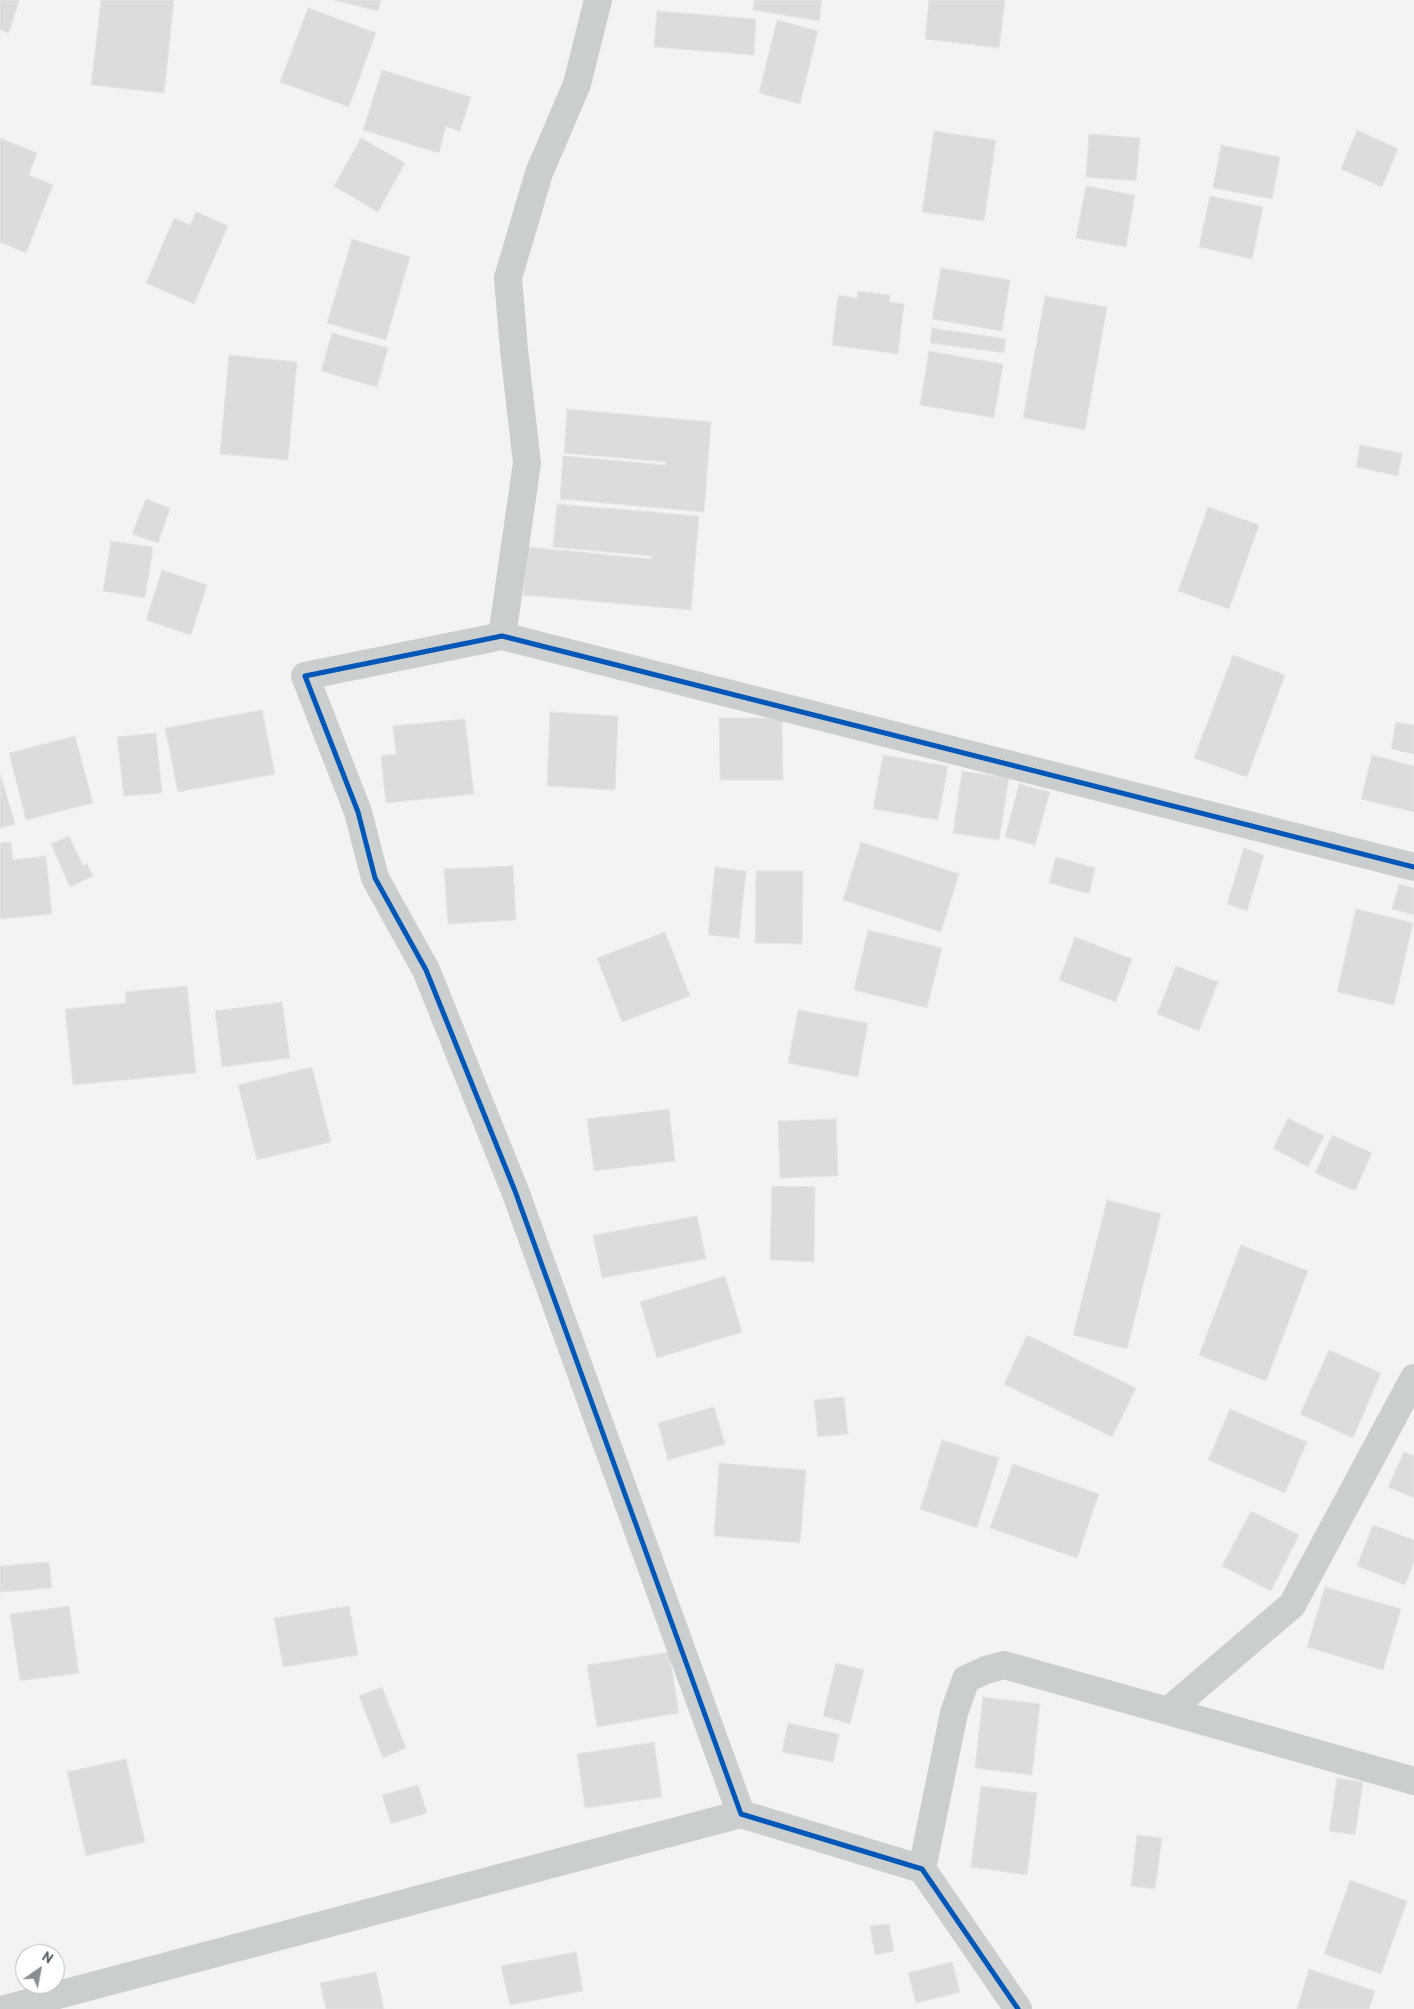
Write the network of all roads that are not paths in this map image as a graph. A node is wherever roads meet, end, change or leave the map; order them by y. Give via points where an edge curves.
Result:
1 (598, 0) edge
2 (502, 636) junction
3 (1414, 866) edge
4 (1414, 1378) edge
5 (1168, 1711) junction
6 (1414, 1781) edge
7 (741, 1814) junction
8 (922, 1869) junction
9 (5, 2009) edge
10 (1018, 2009) edge

1 - 2 street via 577,84 539,173 508,278 527,463
2 - 3 street
2 - 7 street via 305,676 358,812 374,878 426,970 515,1191
4 - 5 street via 1292,1605
5 - 6 street
5 - 8 street via 1004,1665 966,1679 954,1712
7 - 8 street
7 - 9 street
8 - 10 street

